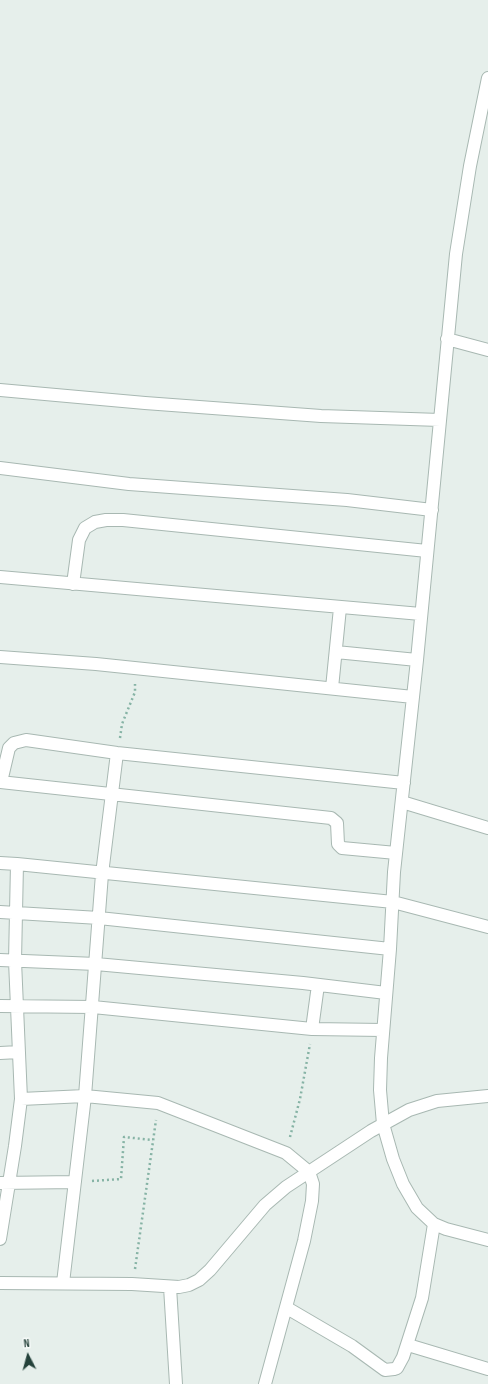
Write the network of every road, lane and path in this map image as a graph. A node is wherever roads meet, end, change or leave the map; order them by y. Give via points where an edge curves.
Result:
1 (488, 78) edge
2 (447, 339) junction
3 (488, 350) edge
4 (0, 390) edge
5 (440, 420) junction
6 (0, 468) edge
7 (432, 510) junction
8 (427, 551) junction
9 (0, 577) edge
10 (73, 584) junction
11 (340, 608) junction
12 (421, 614) junction
13 (336, 652) junction
14 (0, 657) edge
15 (417, 660) junction
16 (136, 668) junction
17 (332, 688) junction
18 (413, 697) junction
19 (117, 753) junction
20 (1, 782) edge
21 (404, 783) junction
22 (111, 795) junction
23 (402, 802) junction
24 (488, 828) edge
25 (396, 853) junction
26 (0, 863) edge
27 (17, 864) junction
28 (102, 874) junction
29 (393, 902) junction
30 (0, 912) edge
31 (17, 913) junction
32 (99, 918) junction
33 (488, 927) edge
34 (390, 949) junction
35 (0, 960) edge
36 (15, 961) junction
37 (96, 964) junction
38 (318, 985) junction
39 (386, 993) junction
40 (0, 1006) edge
41 (16, 1006) junction
42 (93, 1007) junction
43 (312, 1029) junction
44 (383, 1030) junction
45 (19, 1052) junction
46 (0, 1053) edge
47 (85, 1096) junction
48 (488, 1096) edge
49 (20, 1099) junction
50 (158, 1103) junction
51 (383, 1124) junction
52 (153, 1140) junction
53 (286, 1153) junction
54 (310, 1172) junction
55 (5, 1182) edge
56 (75, 1182) junction
57 (434, 1224) junction
58 (0, 1239) edge
59 (488, 1240) edge
60 (0, 1283) edge
61 (63, 1283) junction
62 (132, 1284) junction
63 (170, 1286) junction
64 (286, 1308) junction
65 (408, 1345) junction
66 (488, 1369) edge
67 (176, 1384) edge
68 (265, 1384) edge

1 - 2 street via 461,216
2 - 3 street
2 - 5 street
4 - 5 street via 321,416
5 - 7 street
6 - 7 street via 129,484 347,500
7 - 8 street
8 - 10 street via 106,520 95,522 85,528 79,540
8 - 12 street
9 - 10 street
10 - 11 street
11 - 12 street
11 - 13 street
12 - 15 street
13 - 15 street
13 - 17 street
14 - 16 street
15 - 18 street
16 - 17 street
16 - 19 path via 135,692 122,724
17 - 18 street
18 - 21 street
19 - 20 street via 21,740 9,748
19 - 21 street
19 - 22 street
20 - 22 street
21 - 23 street
22 - 25 street via 330,818 337,823 338,844 342,848
22 - 28 street
23 - 24 street
23 - 25 street
25 - 29 street
26 - 27 street
27 - 28 street
27 - 31 street
28 - 29 street
28 - 32 street
29 - 33 street
29 - 34 street
30 - 31 street
31 - 32 street
31 - 36 street
32 - 34 street
32 - 37 street
34 - 39 street
35 - 36 street
36 - 37 street
36 - 41 street
37 - 38 street
37 - 42 street
38 - 39 street
38 - 43 street
39 - 44 street
40 - 41 street
41 - 42 street
41 - 45 street
42 - 43 street
42 - 47 street
43 - 44 street
43 - 53 path via 300,1099
44 - 51 street via 380,1090
45 - 46 street
45 - 49 street
47 - 49 street
47 - 50 street
47 - 56 street
48 - 51 street via 437,1101 409,1110
49 - 55 street
50 - 52 path
50 - 53 street
51 - 54 street
51 - 57 street via 403,1184 417,1208
52 - 56 path via 124,1137 121,1179
52 - 62 path
53 - 54 street
54 - 63 street via 286,1187 265,1205 199,1280 189,1285
54 - 64 street via 312,1201
55 - 56 street
55 - 58 street
56 - 61 street
57 - 59 street via 446,1230
57 - 65 street via 422,1298
60 - 61 street
61 - 62 street
62 - 63 street
63 - 67 street
64 - 65 street via 352,1346 385,1370 397,1368
64 - 68 street
65 - 66 street

